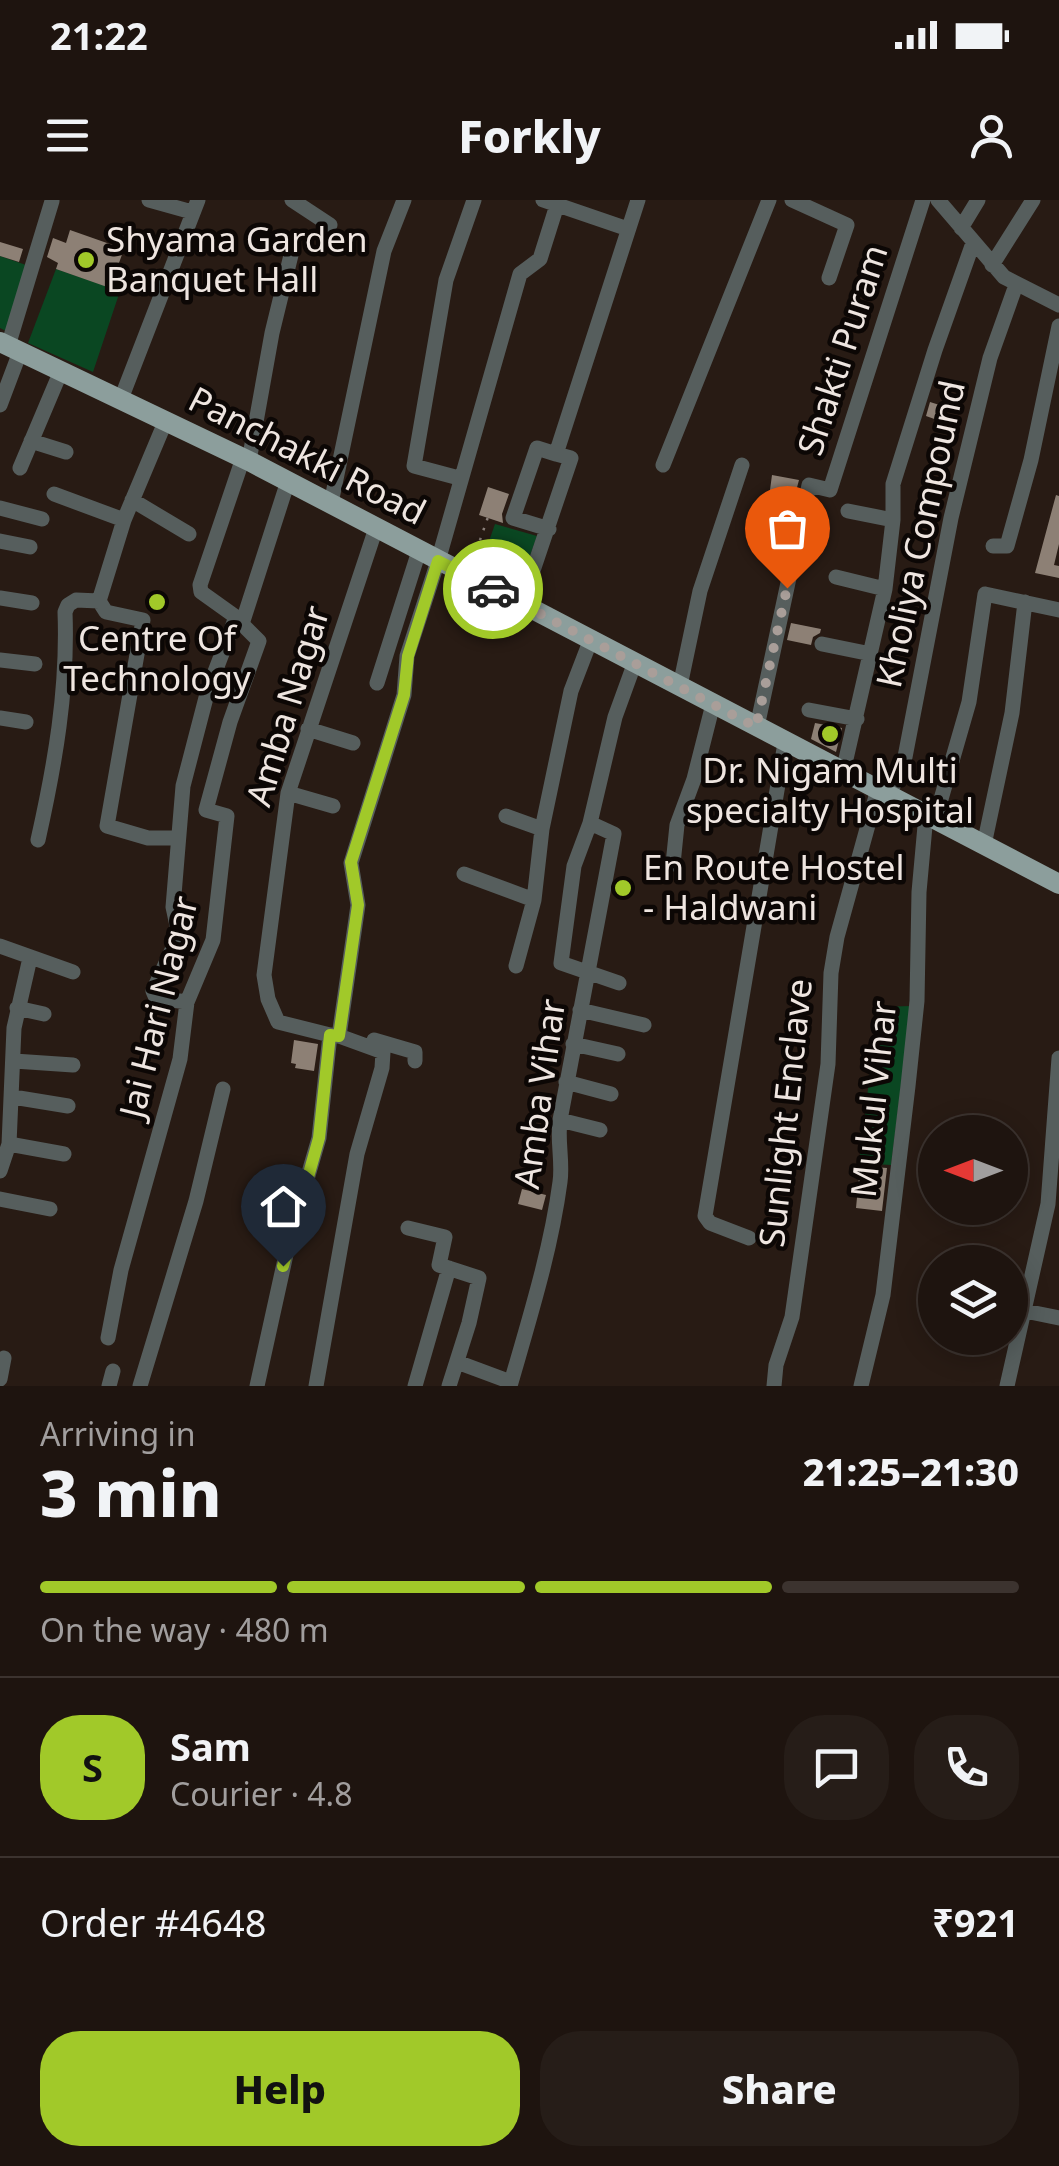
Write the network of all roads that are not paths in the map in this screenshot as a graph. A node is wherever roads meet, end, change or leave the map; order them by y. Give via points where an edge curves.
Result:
1 (149, 200) edge
2 (292, 200) edge
3 (404, 200) edge
4 (474, 200) edge
5 (638, 200) edge
6 (769, 200) edge
7 (792, 200) edge
8 (922, 200) edge
9 (938, 200) edge
10 (978, 200) edge
11 (1032, 200) edge
12 (52, 201) edge
13 (550, 202) edge
14 (195, 206) edge
15 (330, 226) dead end
16 (962, 228) junction
17 (628, 229) junction
18 (973, 244) junction
19 (292, 251) dead end
20 (992, 266) junction
21 (829, 278) dead end
22 (1016, 285) junction
23 (1059, 305) edge
24 (1059, 326) edge
25 (9, 347) edge
26 (61, 371) junction
27 (121, 399) junction
28 (0, 405) edge
29 (166, 420) junction
30 (31, 441) junction
31 (66, 452) dead end
32 (556, 454) junction
33 (246, 459) junction
34 (663, 465) dead end
35 (742, 465) dead end
36 (20, 468) dead end
37 (459, 478) junction
38 (288, 481) junction
39 (54, 494) dead end
40 (132, 500) junction
41 (330, 504) junction
42 (0, 508) edge
43 (848, 510) dead end
44 (42, 519) dead end
45 (124, 520) junction
46 (893, 520) junction
47 (376, 528) junction
48 (549, 529) junction
49 (189, 534) dead end
50 (0, 541) edge
51 (993, 546) dead end
52 (30, 547) dead end
53 (418, 551) junction
54 (438, 561) junction
55 (836, 576) dead end
56 (885, 589) junction
57 (0, 598) edge
58 (99, 601) junction
59 (1025, 602) junction
60 (32, 603) dead end
61 (522, 603) junction
62 (1059, 610) edge
63 (239, 621) junction
64 (591, 638) junction
65 (822, 644) dead end
66 (870, 654) junction
67 (0, 660) edge
68 (635, 662) junction
69 (35, 664) dead end
70 (377, 683) dead end
71 (680, 686) junction
72 (713, 704) junction
73 (809, 710) dead end
74 (0, 718) edge
75 (858, 719) junction
76 (26, 722) dead end
77 (756, 727) junction
78 (308, 729) junction
79 (353, 743) dead end
80 (785, 743) junction
81 (843, 772) junction
82 (288, 792) junction
83 (883, 792) junction
84 (333, 806) dead end
85 (506, 816) dead end
86 (930, 818) junction
87 (590, 823) junction
88 (542, 828) junction
89 (177, 838) junction
90 (38, 840) dead end
91 (984, 845) junction
92 (673, 864) dead end
93 (464, 874) dead end
94 (1059, 884) edge
95 (534, 900) junction
96 (0, 946) edge
97 (30, 958) junction
98 (516, 966) dead end
99 (73, 972) dead end
100 (588, 972) junction
101 (619, 983) dead end
102 (188, 1002) junction
103 (16, 1008) junction
104 (580, 1010) junction
105 (44, 1014) dead end
106 (644, 1025) dead end
107 (334, 1035) junction
108 (359, 1043) junction
109 (573, 1044) junction
110 (618, 1054) dead end
111 (1059, 1058) edge
112 (14, 1061) junction
113 (415, 1061) dead end
114 (73, 1065) dead end
115 (566, 1082) junction
116 (224, 1088) dead end
117 (610, 1094) dead end
118 (13, 1097) junction
119 (68, 1106) dead end
120 (560, 1120) junction
121 (600, 1130) dead end
122 (9, 1144) junction
123 (64, 1154) dead end
124 (0, 1171) edge
125 (0, 1199) edge
126 (1053, 1204) edge
127 (50, 1209) dead end
128 (408, 1228) dead end
129 (748, 1238) dead end
130 (449, 1268) junction
131 (1028, 1300) edge
132 (1028, 1312) edge
133 (1059, 1318) edge
134 (108, 1338) dead end
135 (1014, 1355) edge
136 (4, 1358) dead end
137 (457, 1362) junction
138 (0, 1379) edge
139 (510, 1384) edge
140 (140, 1386) edge
141 (257, 1386) edge
142 (316, 1386) edge
143 (415, 1386) edge
144 (449, 1386) edge
145 (774, 1386) edge
146 (861, 1386) edge
147 (1007, 1386) edge

1 - 14 street
2 - 15 street
3 - 41 street via 384,251
4 - 37 street via 446,280 414,466
5 - 17 street
6 - 34 street
7 - 21 street via 847,225
8 - 77 street, Shakti Puram via 830,490 809,486
9 - 16 street
10 - 16 street
11 - 20 street
12 - 25 street
13 - 17 street
13 - 37 street via 540,259 520,274
14 - 27 street
16 - 18 street
17 - 32 street
18 - 20 street
18 - 46 street via 893,484
19 - 33 street
20 - 22 street
22 - 23 street
22 - 83 street, Kholiya Compound via 981,392 905,757
24 - 51 street via 1007,546
25 - 26 main road, Panchakki Road
25 - 28 street
26 - 27 main road, Panchakki Road
26 - 30 street
27 - 29 main road, Panchakki Road
29 - 33 main road, Panchakki Road
29 - 40 street
30 - 31 street
30 - 36 street
32 - 48 street via 571,458
32 - 48 street via 537,448 514,518
33 - 38 main road, Panchakki Road
33 - 63 street via 200,585
35 - 71 street via 700,591
37 - 54 street
38 - 41 main road, Panchakki Road
38 - 63 street, Jai Hari Nagar
39 - 45 street
40 - 45 street
40 - 49 street
41 - 47 main road, Panchakki Road
42 - 44 street
43 - 46 street
45 - 58 street
46 - 56 street
47 - 53 main road, Panchakki Road
47 - 78 street, Amba Nagar
48 - 61 street
50 - 52 street
53 - 54 main road, Panchakki Road
53 - 70 street
54 - 61 main road, Panchakki Road
54 - 107 street via 351,862 358,905
55 - 56 street
56 - 66 street
57 - 60 street
58 - 89 street via 106,612 142,620 106,826
58 - 90 street via 76,600 65,612 59,740
59 - 62 street
59 - 86 street, Mukul Vihar via 985,594 969,702
59 - 91 street via 1012,713
61 - 64 main road, Panchakki Road
63 - 89 street via 208,690
63 - 102 street, Jai Hari Nagar via 259,641 206,810 226,816 214,940
64 - 68 main road, Panchakki Road
64 - 88 street via 571,691
65 - 66 street
66 - 75 street
67 - 69 street
68 - 71 main road, Panchakki Road
68 - 87 street
71 - 72 main road, Panchakki Road
72 - 77 main road, Panchakki Road
72 - 92 street via 676,825
73 - 75 street
74 - 76 street
75 - 81 street
77 - 80 main road, Panchakki Road
78 - 79 street
78 - 82 street, Amba Nagar
80 - 81 main road, Panchakki Road
80 - 129 street via 705,1216
81 - 83 main road, Panchakki Road
82 - 84 street
82 - 107 street, Amba Nagar via 264,975 268,999 278,1022
83 - 86 main road, Panchakki Road
83 - 145 street, Sunlight Enclave via 837,937 828,1064 792,1317
85 - 88 street
86 - 91 main road, Panchakki Road
86 - 146 street, Mukul Vihar via 883,1295
87 - 100 street, Amba Vihar via 614,834
87 - 100 street via 574,866 561,963
88 - 95 street
89 - 102 street via 179,935 154,995
91 - 94 main road, Panchakki Road
93 - 95 street
95 - 98 street
96 - 97 street
97 - 99 street
97 - 103 street
100 - 101 street
100 - 104 street, Amba Vihar
102 - 134 street, Jai Hari Nagar via 180,1059
103 - 105 street
103 - 112 street
104 - 106 street
104 - 109 street, Amba Vihar
107 - 108 street
107 - 141 street via 319,1138
108 - 113 street via 364,1037 414,1052
108 - 142 street via 383,1052 382,1068 356,1154
109 - 110 street
109 - 115 street, Amba Vihar
111 - 126 street
112 - 114 street
112 - 118 street
115 - 117 street
115 - 120 street, Amba Vihar
116 - 140 street
118 - 119 street
118 - 122 street
120 - 121 street
120 - 139 street, Amba Vihar via 561,1181
122 - 123 street
122 - 124 street
125 - 127 street
126 - 131 street
128 - 130 street via 445,1238 440,1265
130 - 137 street via 479,1278
130 - 143 street
132 - 133 street
135 - 147 street
136 - 138 street
137 - 139 street
137 - 144 street

